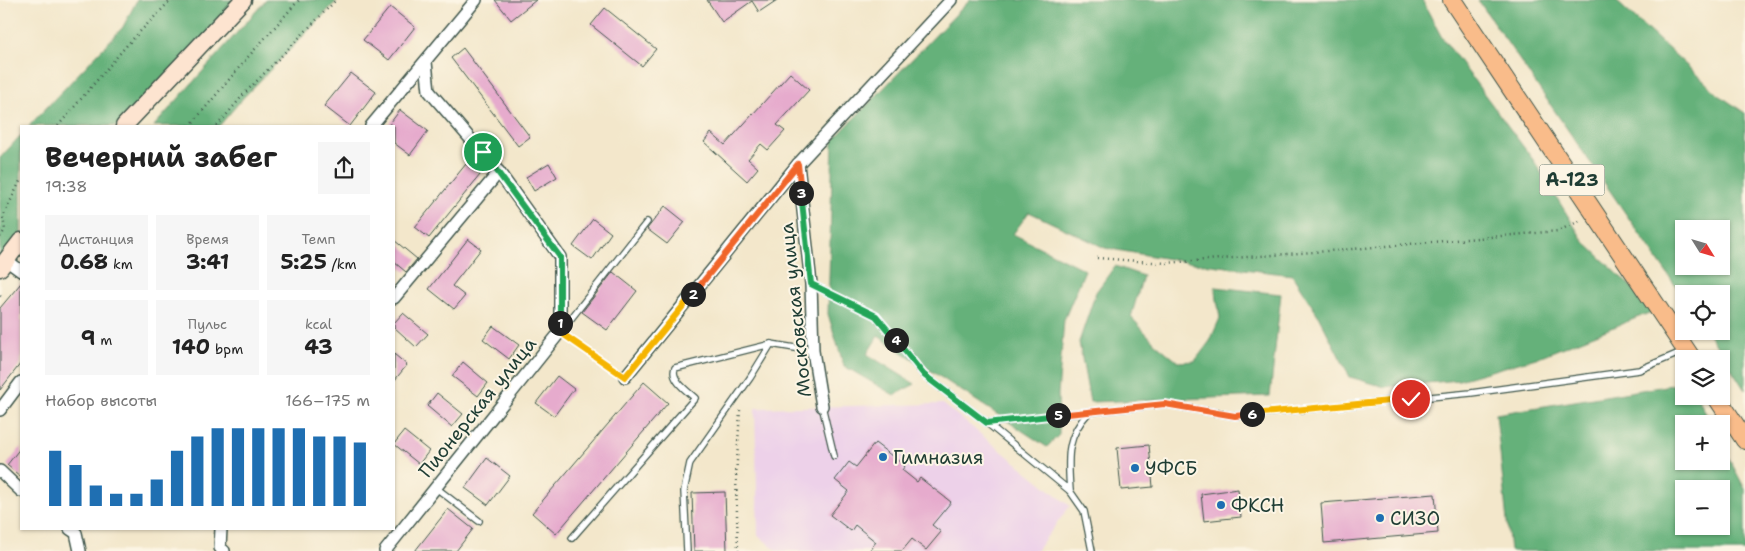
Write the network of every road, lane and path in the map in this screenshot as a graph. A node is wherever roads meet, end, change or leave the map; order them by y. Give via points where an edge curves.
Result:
1 (170, 0) edge
2 (243, 0) edge
3 (299, 0) edge
4 (336, 0) edge
5 (476, 0) edge
6 (951, 0) edge
7 (1452, 0) edge
8 (426, 62) junction
9 (59, 125) edge
10 (125, 125) edge
11 (191, 125) edge
12 (218, 125) edge
13 (372, 125) edge
14 (798, 164) junction
15 (499, 172) junction
16 (20, 181) edge
17 (1595, 214) junction
18 (647, 222) dead end
19 (0, 237) edge
20 (20, 242) edge
21 (1098, 258) dead end
22 (3, 264) edge
23 (20, 271) edge
24 (811, 284) junction
25 (395, 297) edge
26 (560, 332) junction
27 (771, 344) junction
28 (1686, 350) edge
29 (812, 351) junction
30 (1675, 358) edge
31 (625, 377) joint
32 (20, 383) edge
33 (742, 403) dead end
34 (1722, 405) edge
35 (822, 406) joint
36 (0, 410) edge
37 (1089, 412) junction
38 (987, 423) junction
39 (1745, 440) edge
40 (834, 456) dead end
41 (0, 471) edge
42 (436, 487) junction
43 (20, 489) edge
44 (1070, 491) junction
45 (479, 521) dead end
46 (72, 530) edge
47 (221, 530) edge
48 (572, 538) dead end
49 (80, 551) edge
50 (224, 551) edge
51 (385, 551) edge
52 (687, 551) edge
53 (738, 551) edge
54 (1092, 551) edge

1 - 9 path
2 - 10 main road
3 - 11 path
4 - 12 path
5 - 8 street
6 - 14 street
7 - 17 main road, А-123
8 - 13 street
8 - 15 street via 430,92
14 - 24 street, Московская улица
14 - 31 street
15 - 25 street
15 - 26 street via 560,257
16 - 19 path via 4,217 5,230
17 - 21 path via 1558,231 1166,263
17 - 28 main road, А-123
18 - 26 lane
20 - 22 main road
22 - 23 street
24 - 29 street, Московская улица
24 - 38 lane via 876,316 924,375
26 - 31 path
26 - 42 street, Пионерская улица
27 - 29 lane
27 - 48 lane via 675,368 674,377 695,398
27 - 52 lane via 690,463 684,491
29 - 35 street, Московская улица
30 - 37 lane via 1639,370 1471,393 1235,416 1165,404
32 - 36 street
33 - 53 path via 736,477
34 - 39 main road
35 - 40 lane
37 - 38 lane
37 - 44 lane via 1078,424 1068,456
38 - 44 lane
41 - 43 street
42 - 45 lane
42 - 51 street, Пионерская улица
44 - 54 lane via 1084,511
46 - 49 street via 76,533
47 - 50 street via 220,548

